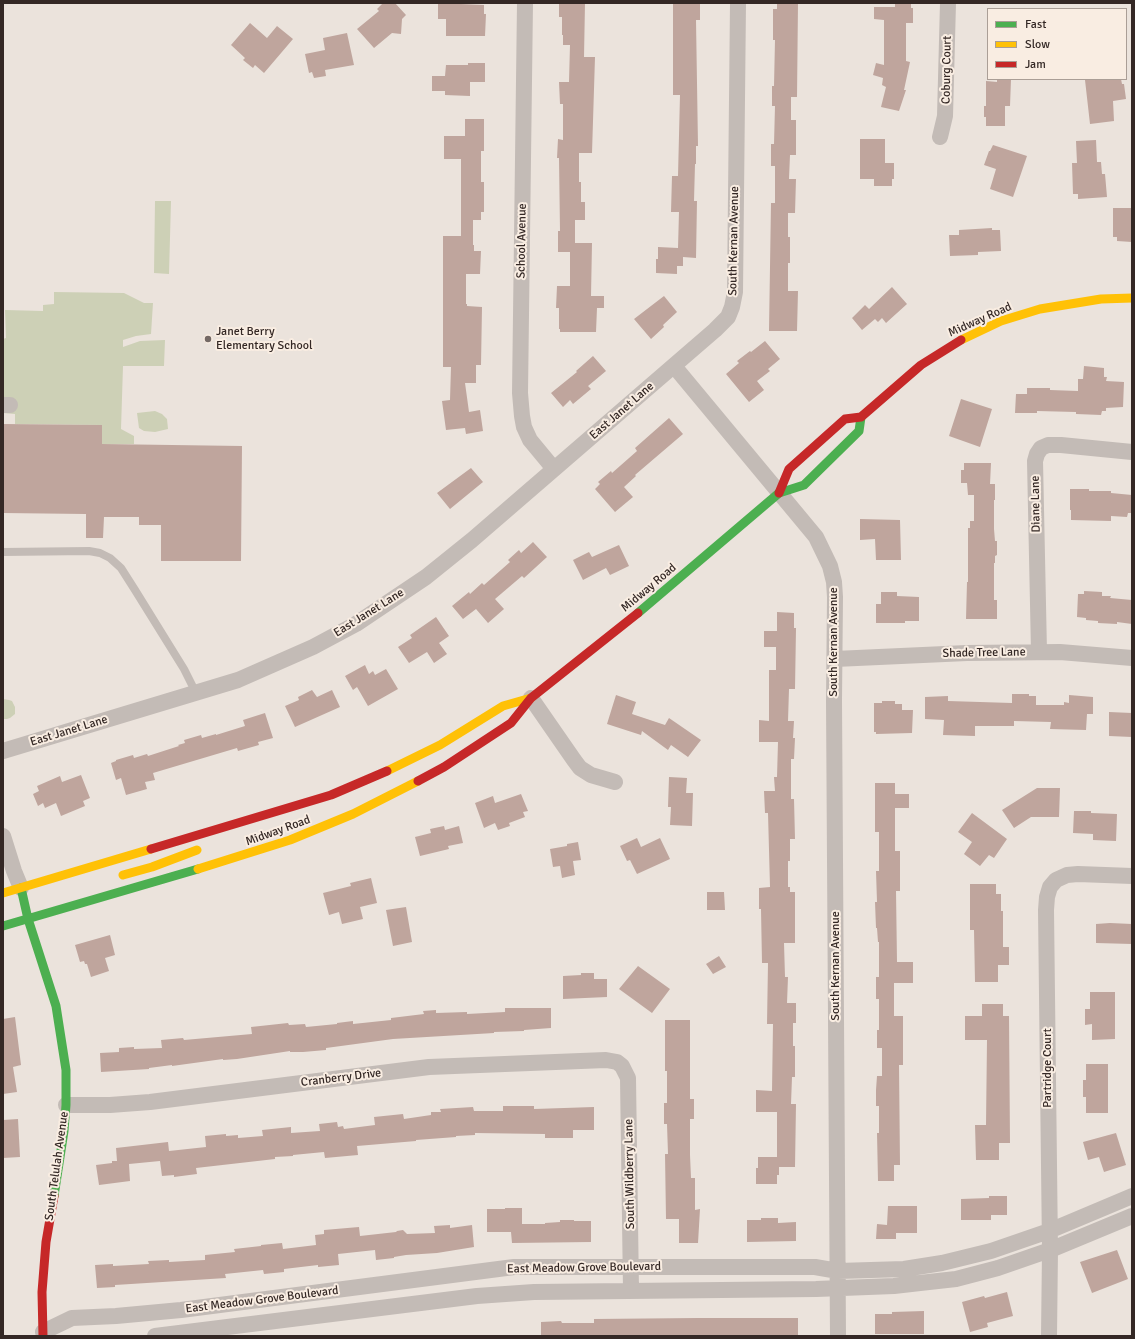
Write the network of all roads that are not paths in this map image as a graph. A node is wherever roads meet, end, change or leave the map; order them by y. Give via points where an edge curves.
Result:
1 (525, 3) edge
2 (738, 3) edge
3 (948, 3) edge
4 (940, 137) dead end
5 (1132, 298) edge
6 (674, 366) junction
7 (861, 417) junction
8 (1132, 452) edge
9 (554, 469) junction
10 (779, 493) junction
11 (3, 552) edge
12 (1039, 652) junction
13 (1132, 658) edge
14 (835, 659) junction
15 (196, 693) junction
16 (531, 698) junction
17 (3, 751) edge
18 (614, 782) dead end
19 (241, 823) junction
20 (3, 836) edge
21 (218, 838) dead end
22 (207, 846) dead end
23 (1132, 876) edge
24 (116, 878) dead end
25 (21, 888) junction
26 (3, 893) edge
27 (8, 902) dead end
28 (45, 902) dead end
29 (28, 919) junction
30 (3, 926) edge
31 (617, 1062) joint
32 (66, 1105) junction
33 (1132, 1196) edge
34 (1132, 1216) edge
35 (1049, 1231) junction
36 (1050, 1250) junction
37 (631, 1266) junction
38 (838, 1270) junction
39 (838, 1288) junction
40 (631, 1291) junction
41 (181, 1310) junction
42 (47, 1335) edge
43 (185, 1335) edge
44 (155, 1336) edge
45 (838, 1336) edge
46 (1049, 1336) edge

1 - 9 street, School Avenue via 520,393 524,427 530,440
2 - 6 street, South Kernan Avenue via 735,292 728,317
3 - 4 street, Coburg Court via 945,116
5 - 7 main road, Midway Road via 1101,299 1054,306 1020,314 982,329 921,365
6 - 9 street, East Janet Lane
6 - 10 street, South Kernan Avenue
7 - 10 main road, Midway Road via 845,419 789,469
7 - 10 main road, Midway Road via 859,431 804,485
8 - 12 street, Diane Lane via 1048,445 1037,454 1035,461
9 - 15 street, East Janet Lane via 426,577 356,624 278,664
10 - 14 street, South Kernan Avenue via 816,537 830,566 835,597
10 - 16 main road, Midway Road via 643,609
11 - 15 lane via 89,551 110,558 121,568 184,669
12 - 13 street, Shade Tree Lane
12 - 14 street, Shade Tree Lane
14 - 38 street, South Kernan Avenue
15 - 17 street, East Janet Lane
16 - 18 street via 580,768 591,775
16 - 19 main road, Midway Road via 503,706 440,745 340,794
16 - 29 main road, Midway Road via 511,723 473,749 414,784 348,813 322,828 258,851
19 - 21 main road
19 - 25 main road, Midway Road
20 - 25 street, South Telulah Avenue
22 - 24 main road
23 - 35 street, Partridge Court via 1067,875 1056,880 1050,887 1047,897
25 - 26 main road, Midway Road
25 - 27 main road
25 - 29 main road, South Telulah Avenue
28 - 29 main road
29 - 30 main road, Midway Road
29 - 32 main road, South Telulah Avenue via 56,1006 66,1070
31 - 32 street, Cranberry Drive via 606,1060 429,1067 150,1102
31 - 37 street, South Wildberry Lane via 628,1078
32 - 42 main road, South Telulah Avenue via 61,1158 46,1242 42,1292
33 - 35 street, East Meadow Grove Boulevard
34 - 36 street, East Meadow Grove Boulevard
35 - 36 street, Partridge Court
35 - 38 street, East Meadow Grove Boulevard via 990,1251 942,1262 904,1268
36 - 39 street, East Meadow Grove Boulevard via 956,1279 894,1286
36 - 46 street, Partridge Court
37 - 38 street, East Meadow Grove Boulevard via 815,1266
37 - 40 street, South Wildberry Lane
37 - 41 street, East Meadow Grove Boulevard via 514,1267
38 - 39 street, South Kernan Avenue
39 - 40 street, East Meadow Grove Boulevard
39 - 45 street, South Kernan Avenue
40 - 43 street, East Meadow Grove Boulevard via 534,1292 477,1296
41 - 42 street, East Meadow Grove Boulevard via 72,1318
41 - 43 street
43 - 44 street, East Meadow Grove Boulevard

